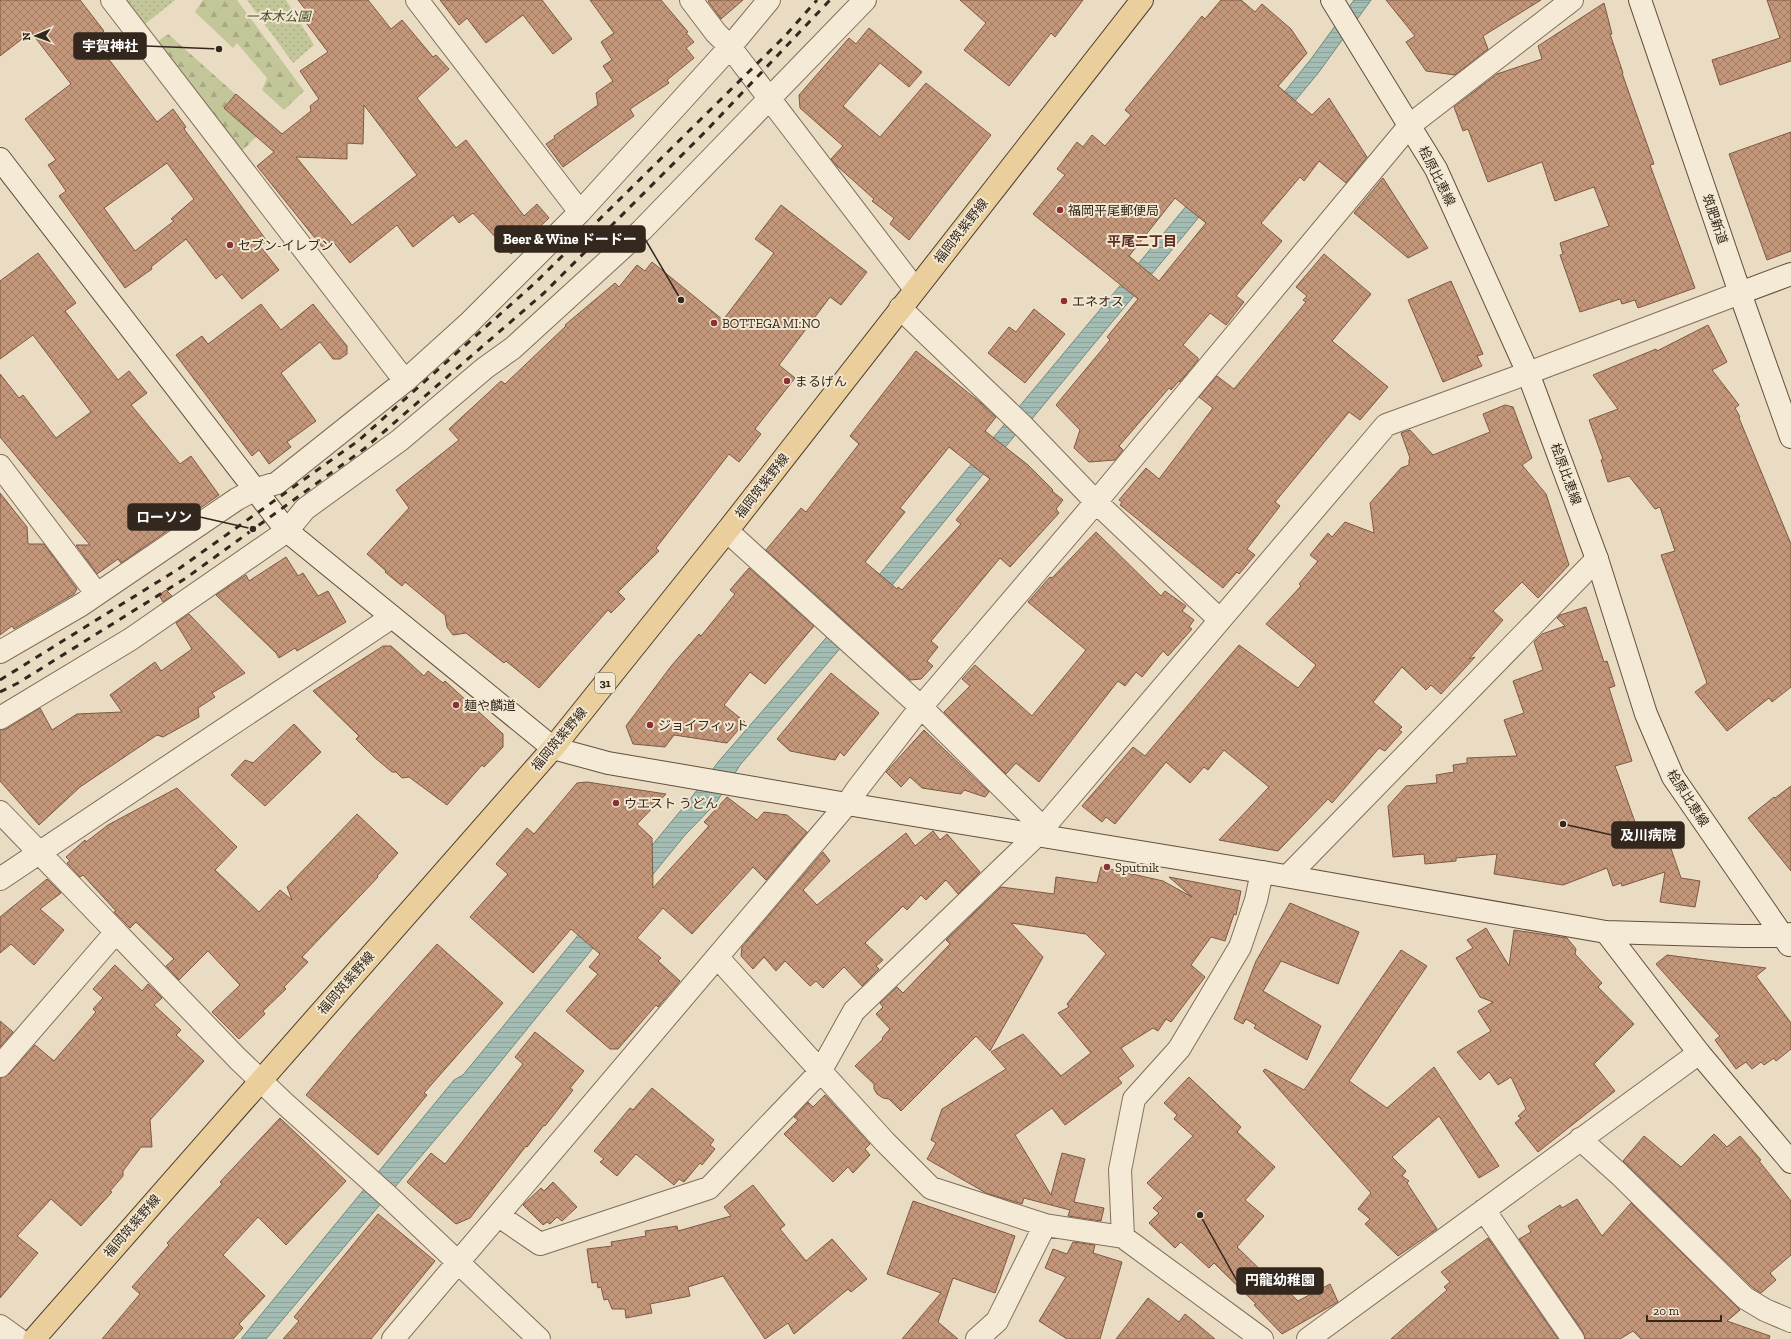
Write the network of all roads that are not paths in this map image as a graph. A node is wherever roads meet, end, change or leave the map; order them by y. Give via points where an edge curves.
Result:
1 (112, 0) edge
2 (417, 0) edge
3 (691, 0) edge
4 (769, 0) edge
5 (866, 0) edge
6 (1142, 0) edge
7 (1572, 0) edge
8 (1640, 0) edge
9 (1342, 15) edge
10 (730, 47) junction
11 (770, 100) junction
12 (1410, 125) junction
13 (0, 159) edge
14 (580, 212) junction
15 (1791, 274) edge
16 (915, 289) junction
17 (1740, 293) junction
18 (900, 308) junction
19 (1528, 373) junction
20 (405, 382) junction
21 (1791, 437) edge
22 (0, 466) edge
23 (254, 490) junction
24 (1096, 502) junction
25 (727, 531) junction
26 (287, 532) junction
27 (1597, 559) junction
28 (97, 594) junction
29 (392, 617) junction
30 (1220, 620) junction
31 (0, 652) edge
32 (921, 706) junction
33 (0, 718) edge
34 (553, 748) junction
35 (847, 804) junction
36 (0, 812) edge
37 (1040, 831) junction
38 (40, 853) junction
39 (1262, 872) junction
40 (1288, 876) junction
41 (0, 879) edge
42 (116, 932) junction
43 (1606, 932) junction
44 (1788, 939) edge
45 (718, 958) junction
46 (1699, 1053) junction
47 (0, 1066) edge
48 (820, 1072) junction
49 (260, 1080) junction
50 (1580, 1139) junction
51 (1791, 1162) edge
52 (1484, 1210) junction
53 (499, 1216) junction
54 (1045, 1225) junction
55 (1123, 1237) junction
56 (459, 1263) junction
57 (1791, 1321) edge
58 (0, 1326) edge
59 (18, 1339) edge
60 (34, 1339) edge
61 (393, 1339) edge
62 (539, 1339) edge
63 (977, 1339) edge
64 (1262, 1339) edge
65 (1308, 1339) edge
66 (1573, 1339) edge

1 - 20 street
2 - 14 street
3 - 10 street
4 - 10 street
5 - 11 street
6 - 16 main road, 福岡筑紫野線 / 31
7 - 12 street
8 - 17 street, 筑肥新道
9 - 12 street, 桧原比恵線
10 - 11 street
10 - 14 street
11 - 16 street
11 - 26 street via 642,230 513,348 485,368 400,440 305,509
12 - 19 street, 桧原比恵線 via 1436,169
12 - 24 street
13 - 23 street
14 - 20 street via 468,324
15 - 17 street
16 - 18 main road, 福岡筑紫野線 / 31
17 - 19 street
17 - 21 street, 筑肥新道
18 - 24 street
18 - 25 main road, 福岡筑紫野線 / 31
19 - 27 street, 桧原比恵線
19 - 30 street via 1386,425
20 - 23 street via 277,483
22 - 28 street
23 - 26 street
23 - 28 street
24 - 30 street
24 - 32 street
25 - 32 street
25 - 34 main road, 福岡筑紫野線 / 31
26 - 29 street
26 - 33 street via 131,640
27 - 40 street
27 - 44 street, 桧原比恵線 via 1646,714 1673,777
28 - 31 street
29 - 34 street
29 - 38 street
30 - 37 street
32 - 35 street
32 - 37 street
34 - 35 street via 608,762
34 - 49 main road, 福岡筑紫野線 / 31
35 - 37 street
35 - 45 street
36 - 38 street
37 - 39 street
37 - 48 street via 854,1011
38 - 41 street
38 - 42 street
39 - 40 street
39 - 55 street via 1256,900 1240,947 1178,1049 1134,1099 1120,1170
40 - 43 street
42 - 47 street
42 - 49 street
43 - 44 street
43 - 46 street
45 - 48 street
45 - 53 street
46 - 50 street
46 - 51 street
48 - 53 street via 709,1188 540,1244
48 - 54 street via 931,1188
49 - 56 street via 372,1180
49 - 60 main road, 福岡筑紫野線 / 31
50 - 52 street
50 - 57 street via 1745,1298
52 - 65 street
52 - 66 street
53 - 56 street
54 - 55 street
54 - 63 street via 997,1321
55 - 64 street
56 - 61 street
56 - 62 street
58 - 59 street

